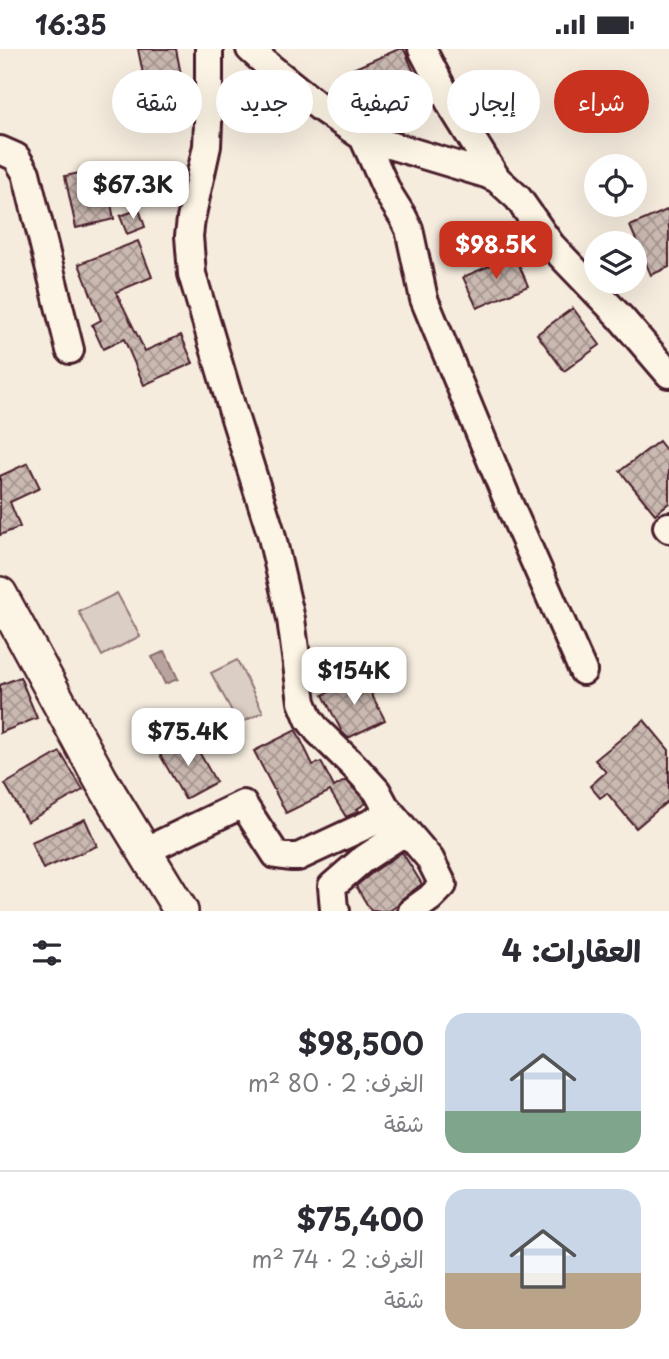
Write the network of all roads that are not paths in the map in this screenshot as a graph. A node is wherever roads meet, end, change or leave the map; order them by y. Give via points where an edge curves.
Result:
1 (209, 49) edge
2 (250, 49) edge
3 (422, 49) edge
4 (363, 137) junction
5 (0, 150) edge
6 (497, 179) junction
7 (70, 350) dead end
8 (669, 374) edge
9 (0, 594) edge
10 (583, 671) dead end
11 (385, 806) junction
12 (406, 831) junction
13 (145, 851) junction
14 (334, 910) edge
15 (181, 911) edge
16 (412, 911) edge

1 - 11 street via 207,146 189,236 192,274 271,533 291,619 302,702 318,731
2 - 4 street
3 - 6 street
4 - 6 street
4 - 10 street via 409,229 424,299
5 - 7 street via 16,157 26,173
6 - 8 street via 519,198 551,245
9 - 13 main road
11 - 12 street
11 - 13 street via 382,817 298,857 276,855 243,804
12 - 14 street via 332,886
12 - 16 street via 430,859 443,885
13 - 15 main road

